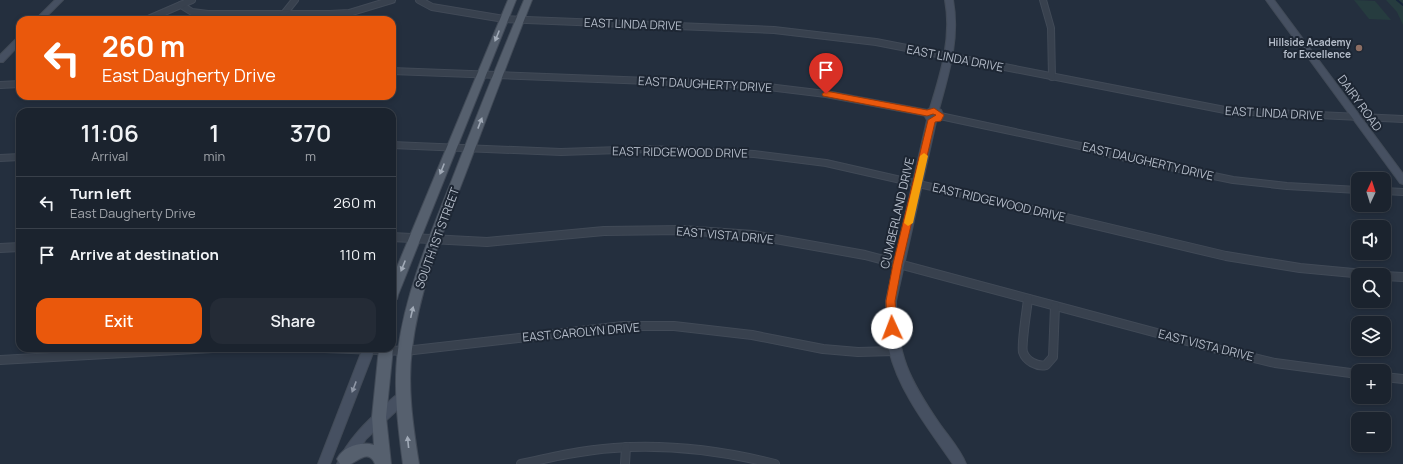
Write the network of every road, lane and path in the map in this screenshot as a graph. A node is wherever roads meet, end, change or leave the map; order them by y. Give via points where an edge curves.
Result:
1 (59, 0) edge
2 (192, 0) edge
3 (296, 0) edge
4 (392, 0) edge
5 (419, 0) edge
6 (512, 0) edge
7 (528, 0) edge
8 (949, 0) edge
9 (1043, 0) edge
10 (1270, 0) edge
11 (181, 5) junction
12 (283, 14) junction
13 (43, 16) edge
14 (155, 16) edge
15 (504, 19) junction
16 (520, 20) junction
17 (16, 44) edge
18 (949, 57) junction
19 (0, 60) edge
20 (396, 71) edge
21 (482, 74) junction
22 (498, 74) junction
23 (1052, 77) junction
24 (16, 84) edge
25 (0, 85) edge
26 (933, 115) junction
27 (1356, 117) junction
28 (1403, 119) edge
29 (396, 145) edge
30 (451, 147) junction
31 (470, 148) junction
32 (16, 157) edge
33 (0, 158) edge
34 (1403, 181) edge
35 (918, 183) junction
36 (1351, 190) edge
37 (1391, 191) edge
38 (1403, 192) edge
39 (396, 237) edge
40 (415, 238) junction
41 (435, 239) junction
42 (16, 247) edge
43 (0, 248) edge
44 (898, 264) junction
45 (1351, 273) edge
46 (1391, 276) edge
47 (1403, 277) edge
48 (396, 285) edge
49 (1028, 299) junction
50 (1055, 306) junction
51 (396, 350) edge
52 (405, 351) junction
53 (895, 351) junction
54 (142, 352) edge
55 (367, 352) edge
56 (386, 352) edge
57 (0, 360) edge
58 (1351, 373) edge
59 (1391, 378) edge
60 (1403, 379) edge
61 (404, 396) junction
62 (379, 416) junction
63 (626, 447) junction
64 (382, 461) edge
65 (344, 462) edge
66 (324, 464) edge
67 (411, 464) edge
68 (521, 464) edge
69 (625, 464) edge
70 (775, 464) edge
71 (960, 464) edge

1 - 13 street
2 - 11 street
3 - 12 street
4 - 12 street via 349,13
5 - 15 street, EAST LINDA DRIVE via 432,7
6 - 15 main road, SOUTH 1ST STREET
7 - 16 main road, SOUTH 1ST STREET
8 - 18 street, CUMBERLAND DRIVE via 952,10
9 - 23 street via 1053,53
10 - 27 street, DAIRY ROAD
11 - 12 street via 192,12
11 - 14 street
15 - 16 street, EAST LINDA DRIVE
15 -> 21 main road, SOUTH 1ST STREET
16 - 18 street, EAST LINDA DRIVE via 774,30 876,42
16 - 22 main road, SOUTH 1ST STREET
17 - 19 street
18 - 23 street, EAST LINDA DRIVE
18 - 26 street, CUMBERLAND DRIVE
20 - 21 street, EAST DAUGHERTY DRIVE
21 - 22 street, EAST DAUGHERTY DRIVE
21 - 30 main road, SOUTH 1ST STREET
22 - 26 street, EAST DAUGHERTY DRIVE via 752,85 826,94
31 -> 22 main road, SOUTH 1ST STREET
23 - 27 street, EAST LINDA DRIVE via 1230,111
24 - 25 street
26 - 35 street, CUMBERLAND DRIVE
26 - 36 street, EAST DAUGHERTY DRIVE via 1233,180
27 - 28 street, EAST LINDA DRIVE
27 - 34 street, DAIRY ROAD
29 - 30 street, EAST RIDGEWOOD DRIVE
30 - 31 street, EAST RIDGEWOOD DRIVE
30 -> 40 main road, SOUTH 1ST STREET
31 - 35 street, EAST RIDGEWOOD DRIVE via 561,152 649,149 754,154 826,163
31 - 41 main road, SOUTH 1ST STREET
32 - 33 street
35 - 44 street, CUMBERLAND DRIVE
35 - 45 street, EAST RIDGEWOOD DRIVE via 1226,256 1269,264
37 - 38 street
39 - 40 street, EAST VISTA DRIVE
40 - 41 street, EAST VISTA DRIVE
40 -> 48 main road, SOUTH 1ST STREET
41 - 44 street, EAST VISTA DRIVE via 487,242 604,231 682,230 789,240
52 -> 41 main road, SOUTH 1ST STREET via 416,296
42 - 43 street
44 - 49 street, EAST VISTA DRIVE
44 - 53 street, CUMBERLAND DRIVE via 891,301
46 - 47 street
49 - 50 street, EAST VISTA DRIVE
49 - 50 street via 1023,351 1032,363 1038,365 1045,366 1053,357
50 - 58 street, EAST VISTA DRIVE via 1275,363
51 - 52 street, EAST CAROLYN DRIVE
52 - 53 street, EAST CAROLYN DRIVE via 623,326 674,326 752,334 823,349 858,352
52 - 61 main road, SOUTH 1ST STREET
53 - 71 street, CUMBERLAND DRIVE via 908,385
54 - 57 street
55 -> 66 street
56 - 62 main road
59 - 60 street
61 - 62 street
67 -> 61 main road, SOUTH 1ST STREET
62 - 64 main road
62 - 65 street via 356,441
63 - 68 street via 566,454
63 - 69 street
63 - 70 street via 694,449 749,457
64 - 65 main road via 373,451 366,450 352,453

